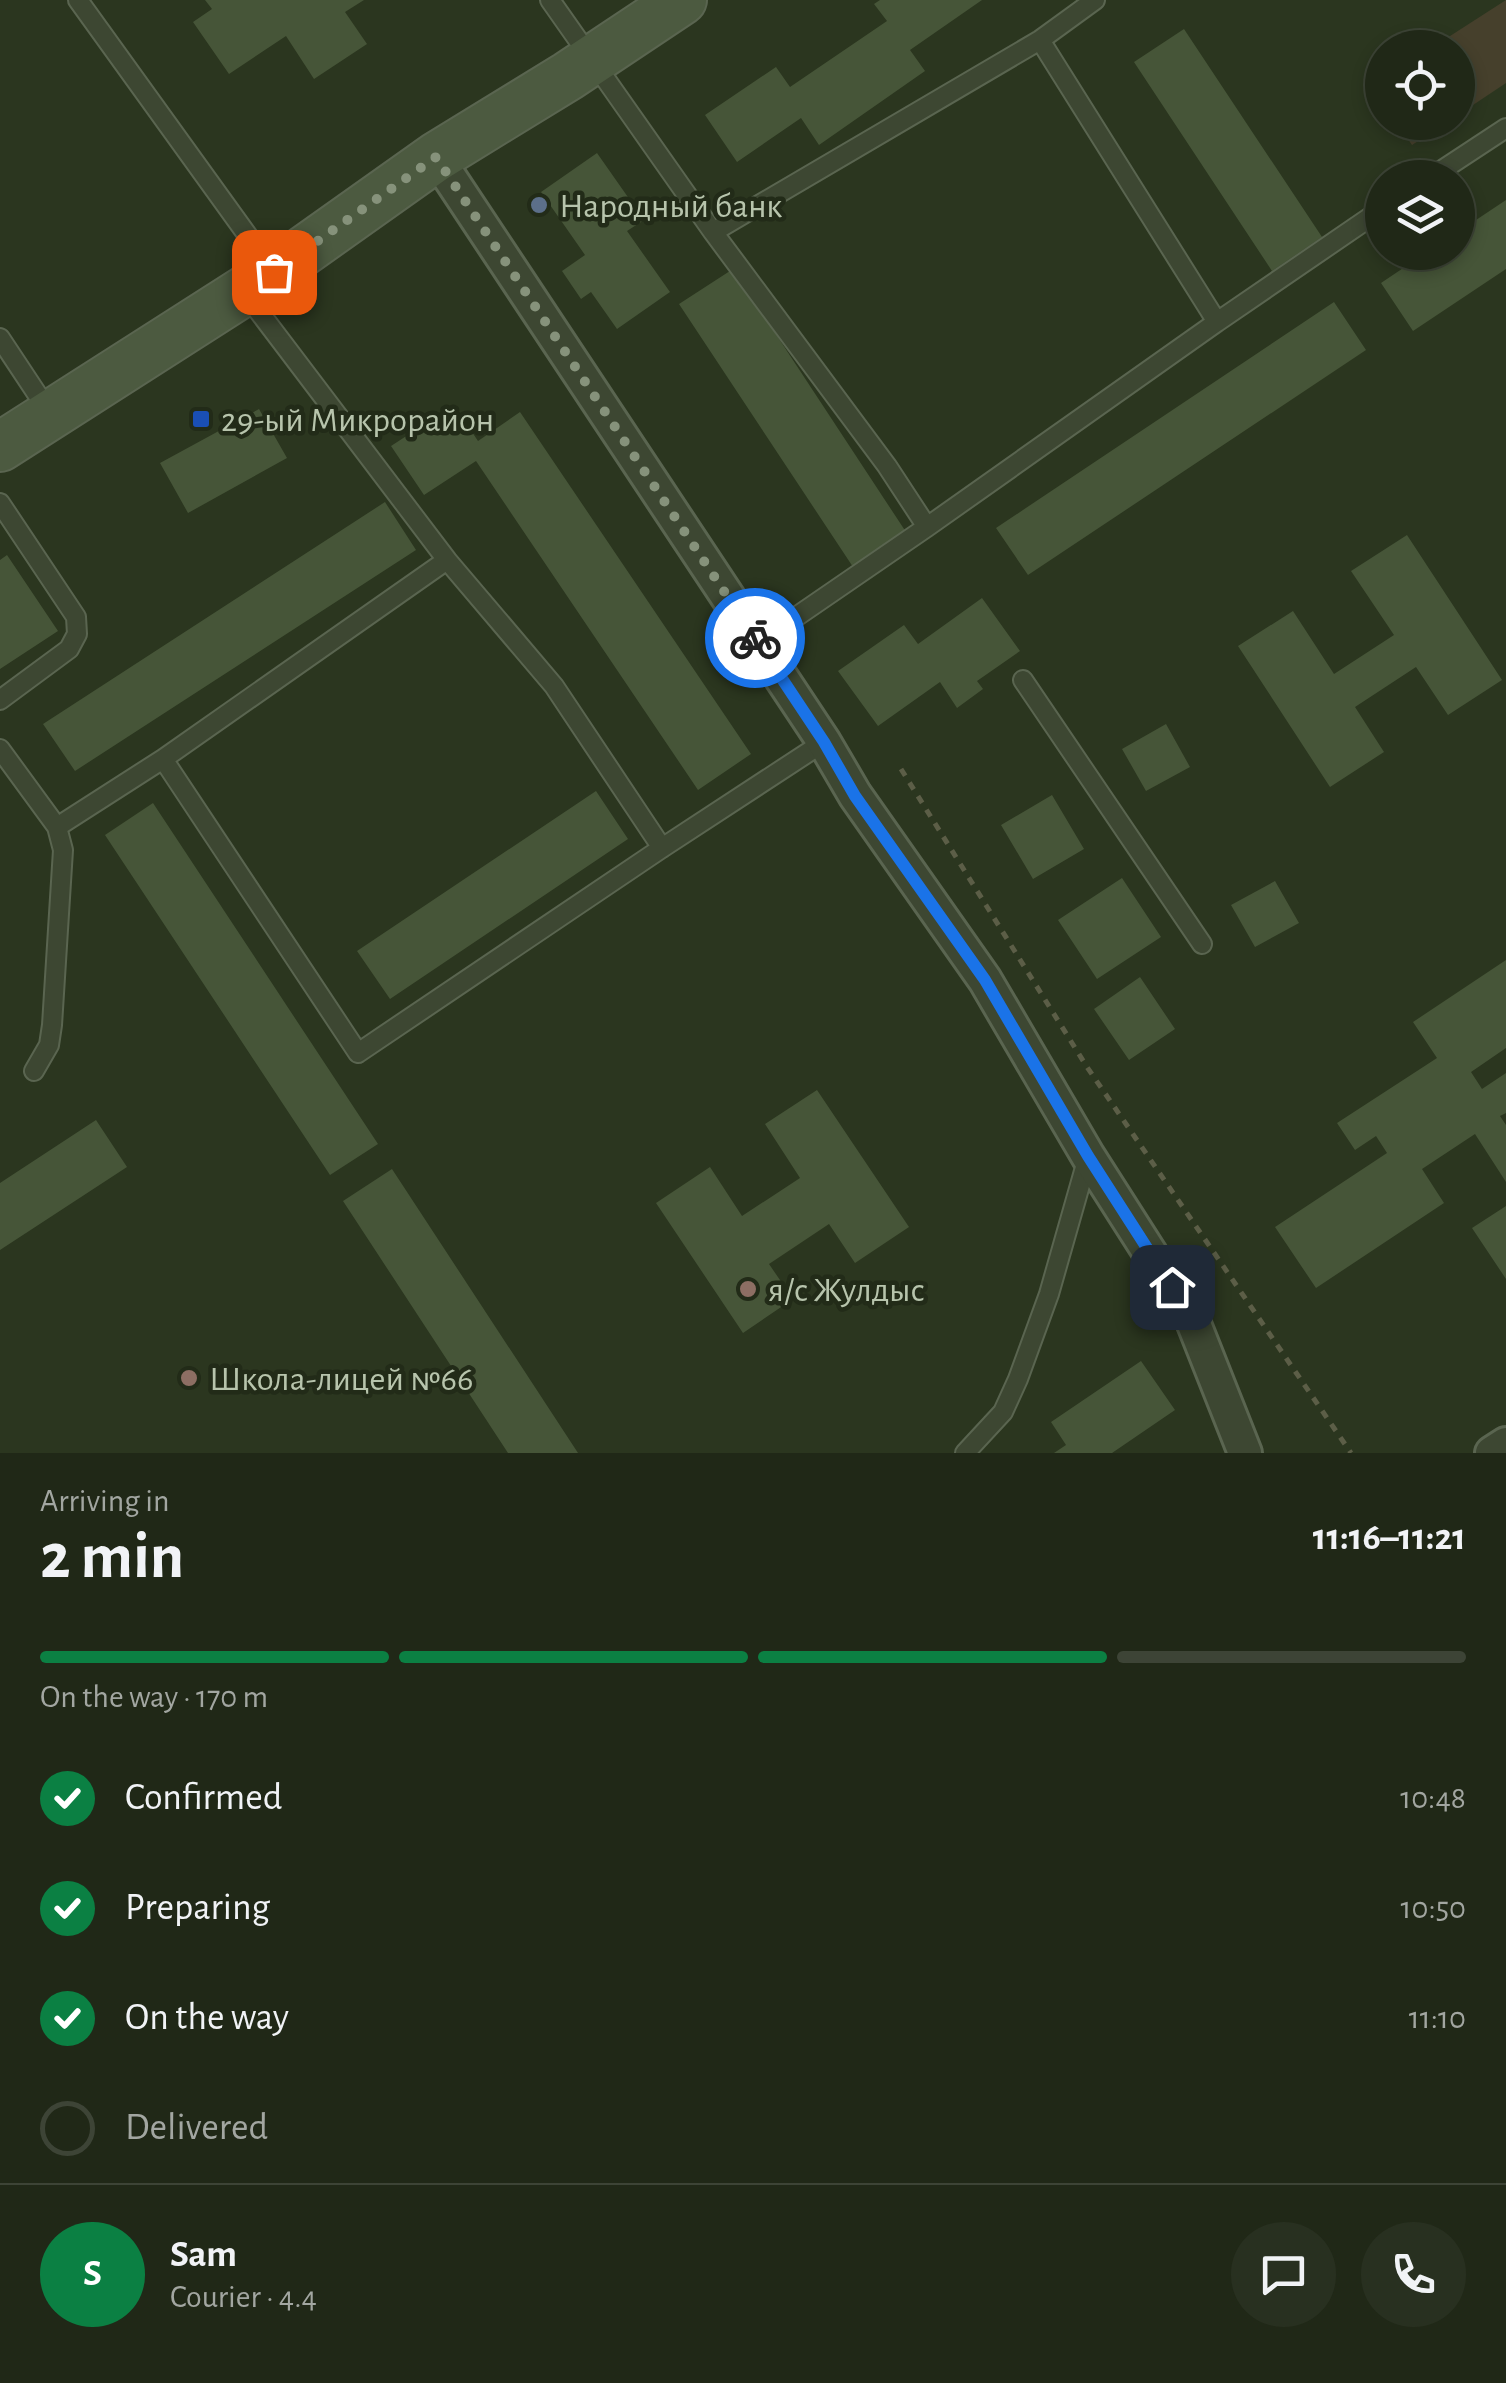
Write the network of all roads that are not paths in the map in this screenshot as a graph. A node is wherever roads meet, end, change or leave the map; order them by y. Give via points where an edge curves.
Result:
1 (78, 0) edge
2 (550, 0) edge
3 (682, 0) edge
4 (1095, 0) edge
5 (1040, 40) junction
6 (591, 60) junction
7 (1506, 128) edge
8 (436, 157) junction
9 (1457, 160) edge
10 (1365, 221) edge
11 (713, 232) junction
12 (259, 282) junction
13 (1217, 322) junction
14 (0, 338) edge
15 (51, 416) junction
16 (0, 447) edge
17 (0, 503) edge
18 (928, 527) junction
19 (447, 560) junction
20 (758, 642) junction
21 (1023, 680) dead end
22 (0, 700) edge
23 (824, 742) junction
24 (0, 749) edge
25 (163, 759) junction
26 (57, 826) junction
27 (662, 848) junction
28 (1202, 944) dead end
29 (34, 1071) dead end
30 (1088, 1156) junction
31 (1506, 1444) edge
32 (966, 1453) edge
33 (1245, 1453) edge
34 (1492, 1453) edge

1 - 12 lane
2 - 6 lane
3 - 6 main road
4 - 5 lane
5 - 11 lane
5 - 13 lane
6 - 8 main road
6 - 11 lane
7 - 9 lane
8 - 12 main road
8 - 20 street
10 - 13 lane
11 - 18 lane
12 - 15 main road
12 - 19 lane
13 - 18 lane
14 - 15 lane
15 - 16 main road
17 - 22 lane via 76,616 77,634 69,649
18 - 20 lane
19 - 25 lane
19 - 27 lane via 554,686
20 - 23 street
21 - 28 lane
23 - 27 lane
23 - 30 street via 985,980
24 - 26 lane
25 - 26 lane
25 - 27 lane via 358,1053
26 - 29 lane via 63,850 52,1024
30 - 32 lane via 1018,1379 1003,1412
30 - 33 street via 1192,1319
31 - 34 street

